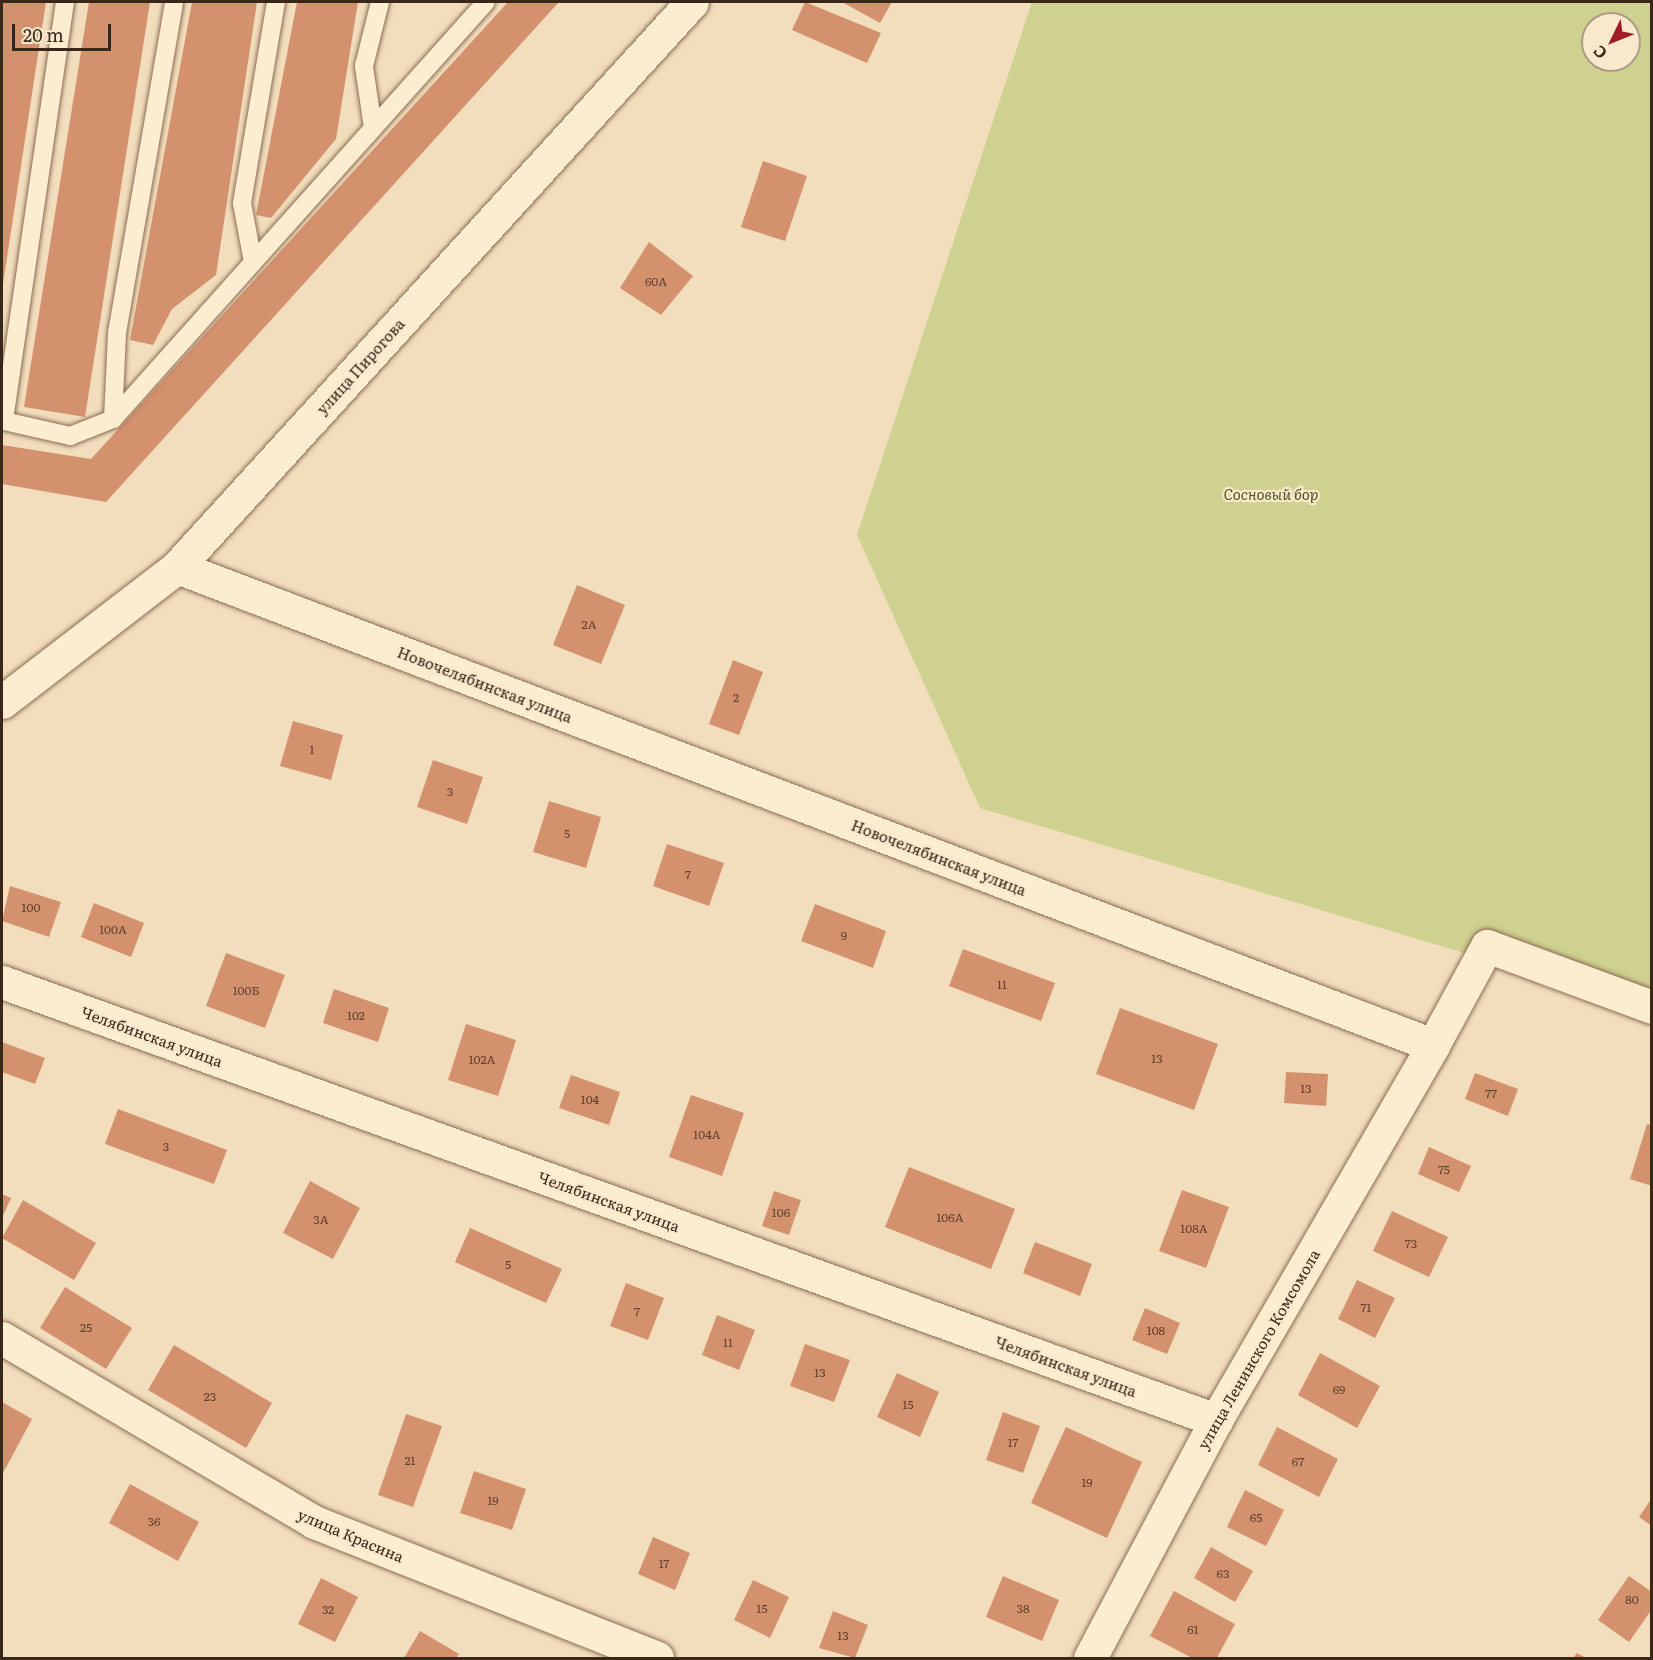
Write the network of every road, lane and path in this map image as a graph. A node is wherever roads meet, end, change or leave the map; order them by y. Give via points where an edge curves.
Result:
1 (65, 2) edge
2 (174, 2) edge
3 (276, 2) edge
4 (380, 2) edge
5 (486, 2) edge
6 (692, 2) edge
7 (373, 128) junction
8 (253, 262) junction
9 (113, 419) junction
10 (177, 567) junction
11 (2, 702) edge
12 (2, 982) edge
13 (1652, 1007) edge
14 (1433, 1045) junction
15 (2, 1338) edge
16 (1216, 1420) junction
17 (657, 1659) edge
18 (1090, 1659) edge

1 - 9 lane via 4,421 70,436
2 - 9 lane via 117,333
3 - 8 lane via 242,203
4 - 7 lane via 364,66
5 - 7 lane
6 - 10 street, улица Пирогова
7 - 8 lane
8 - 9 lane
10 - 11 street, улица Пирогова
10 - 14 street, Новочелябинская улица
12 - 16 street, Челябинская улица
13 - 14 street via 1487,946
14 - 16 street, улица Ленинского Комсомола
15 - 17 street, улица Красина via 314,1522
16 - 18 street, улица Ленинского Комсомола

